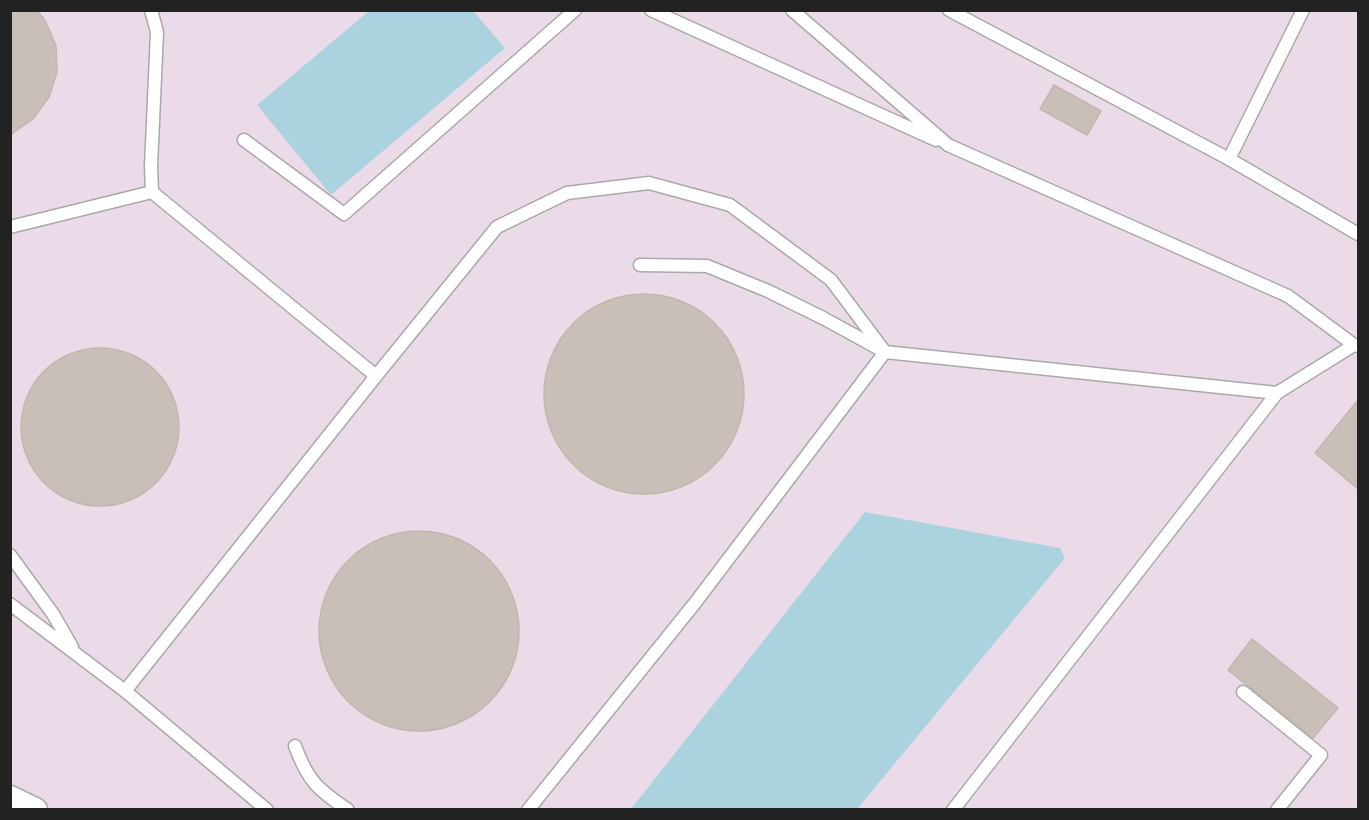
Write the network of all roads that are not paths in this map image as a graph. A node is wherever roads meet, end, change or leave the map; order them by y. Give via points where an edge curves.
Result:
1 (151, 10) edge
2 (575, 10) edge
3 (651, 10) edge
4 (792, 10) edge
5 (949, 10) edge
6 (1303, 10) edge
7 (244, 140) dead end
8 (948, 145) junction
9 (1228, 159) junction
10 (152, 192) junction
11 (10, 227) edge
12 (1359, 234) edge
13 (640, 265) dead end
14 (1356, 346) edge
15 (885, 352) junction
16 (376, 376) junction
17 (1277, 393) junction
18 (10, 555) edge
19 (10, 604) edge
20 (76, 653) junction
21 (125, 691) junction
22 (1243, 692) dead end
23 (294, 746) dead end
24 (10, 798) edge
25 (35, 810) edge
26 (267, 810) edge
27 (348, 810) edge
28 (528, 810) edge
29 (953, 810) edge
30 (1277, 810) edge

1 - 10 lane via 157,32
2 - 7 lane via 344,214
3 - 8 lane
4 - 8 lane
5 - 9 lane
6 - 9 lane
8 - 14 lane via 1288,296
9 - 12 lane
10 - 11 lane
10 - 16 lane
13 - 15 lane via 707,266 768,291
14 - 17 lane
15 - 16 lane via 831,280 730,205 649,183 567,193 497,228
15 - 17 lane
15 - 28 lane via 695,603
16 - 21 lane
17 - 29 lane
18 - 20 lane
19 - 20 lane
20 - 21 lane
21 - 26 lane
22 - 30 lane via 1321,755
23 - 27 lane via 304,771 324,794
24 - 25 street

